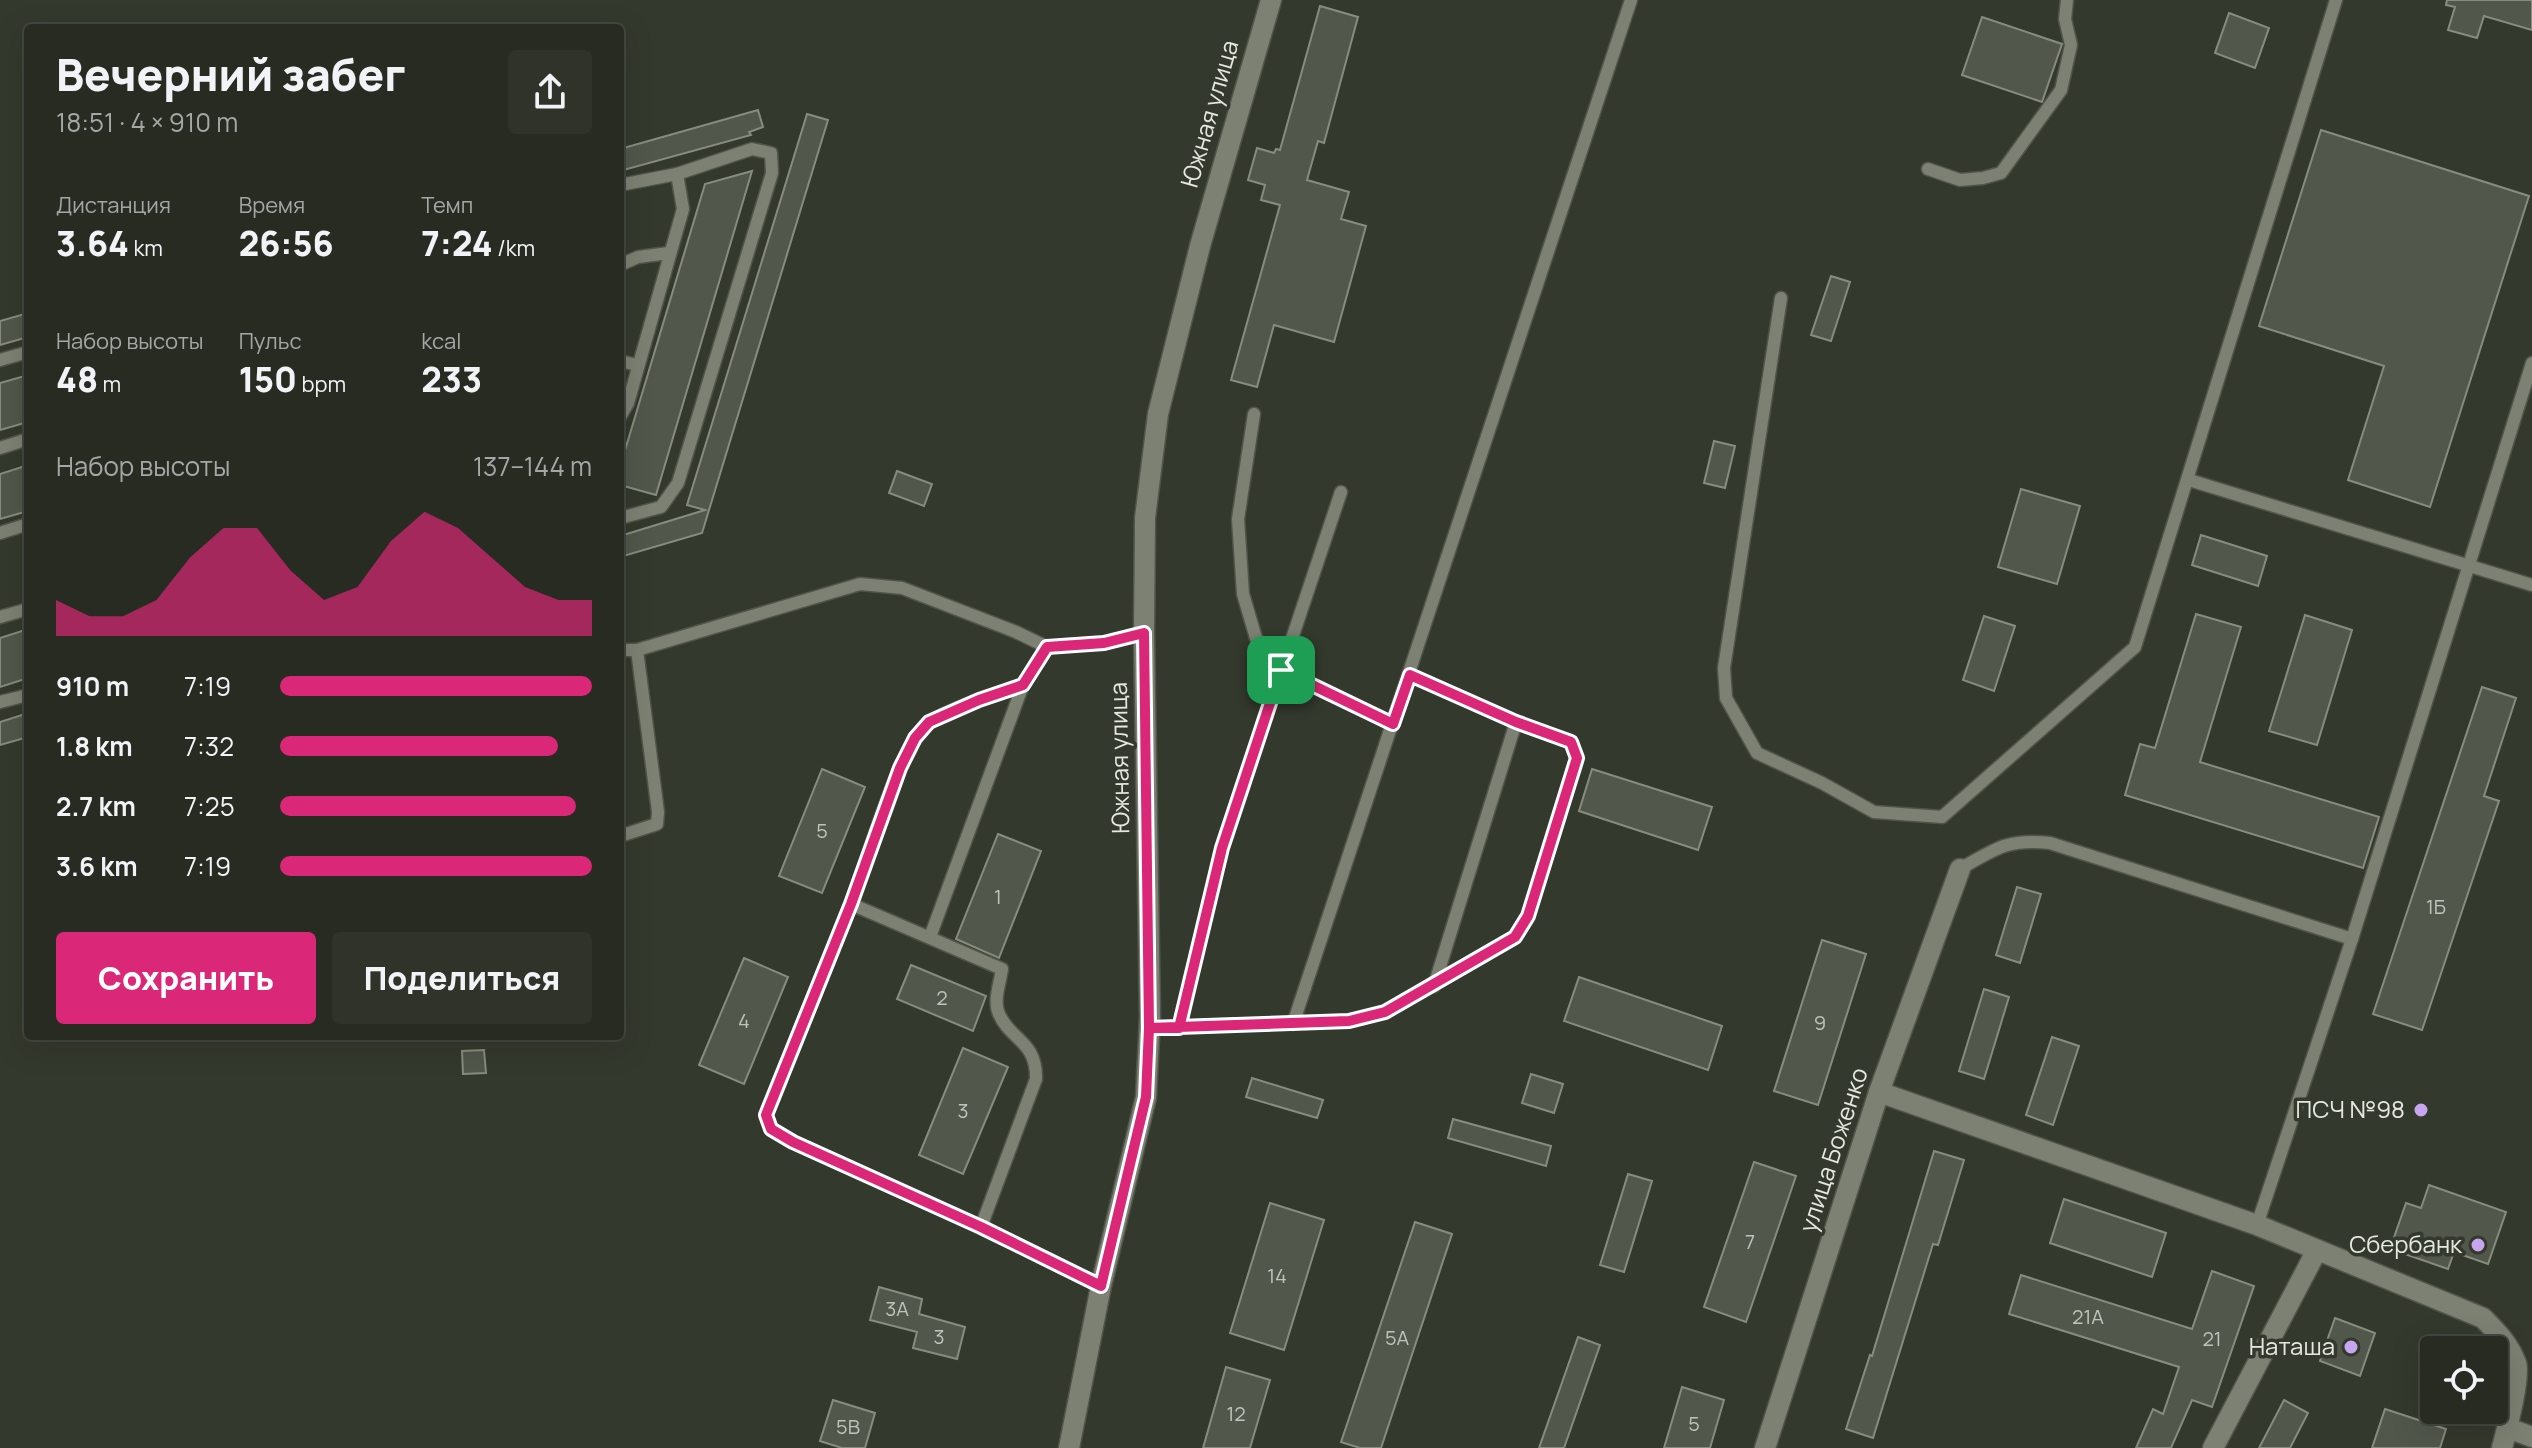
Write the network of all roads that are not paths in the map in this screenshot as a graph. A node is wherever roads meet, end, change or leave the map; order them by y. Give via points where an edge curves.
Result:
1 (1271, 0) edge
2 (1631, 0) edge
3 (2067, 0) edge
4 (2336, 0) edge
5 (1928, 169) dead end
6 (677, 174) junction
7 (624, 184) edge
8 (669, 253) junction
9 (624, 263) edge
10 (1781, 298) dead end
11 (24, 353) edge
12 (0, 360) edge
13 (624, 362) edge
14 (2532, 363) edge
15 (637, 365) junction
16 (624, 410) edge
17 (1254, 414) dead end
18 (24, 440) edge
19 (0, 448) edge
20 (2189, 480) junction
21 (1341, 492) dead end
22 (624, 517) edge
23 (24, 525) edge
24 (0, 533) edge
25 (2468, 563) junction
26 (2532, 585) edge
27 (24, 610) edge
28 (0, 617) edge
29 (1144, 633) junction
30 (1047, 647) junction
31 (624, 650) edge
32 (637, 650) junction
33 (1281, 670) junction
34 (1410, 675) junction
35 (1023, 685) junction
36 (24, 696) edge
37 (0, 702) edge
38 (1516, 722) junction
39 (1393, 724) junction
40 (624, 835) edge
41 (1960, 869) joint
42 (851, 904) junction
43 (930, 937) junction
44 (2352, 939) junction
45 (1434, 986) junction
46 (1293, 1024) junction
47 (1149, 1028) junction
48 (1179, 1028) junction
49 (1879, 1092) junction
50 (2257, 1225) junction
51 (981, 1227) junction
52 (2317, 1250) junction
53 (1101, 1286) junction
54 (2532, 1437) edge
55 (2505, 1438) edge
56 (1069, 1448) edge
57 (1765, 1448) edge
58 (2213, 1448) edge

1 - 29 street, Южная улица via 1158,414 1145,518
2 - 34 lane
3 - 5 lane via 2071,45 2061,90 2001,173 1960,180
4 - 20 lane
6 - 7 lane
6 - 8 lane via 683,209
6 - 22 lane via 752,149 771,153 772,173 678,483 661,507
8 - 9 lane
8 - 15 lane
10 - 20 lane via 1724,668 1726,698 1757,753 1874,812 1942,817 2135,647
11 - 12 lane
13 - 15 lane
14 - 25 lane
15 - 16 lane
17 - 33 lane via 1238,519 1243,594 1256,638
18 - 19 lane
20 - 25 lane
21 - 33 lane
23 - 24 lane
25 - 26 lane
25 - 44 lane
27 - 28 lane
29 - 30 lane via 1104,643
29 - 47 street, Южная улица
30 - 32 lane via 902,588 860,584
30 - 35 lane
31 - 32 lane
32 - 40 lane via 658,812 657,824
33 - 39 lane
33 - 48 lane via 1222,848
34 - 38 lane
34 - 39 lane
35 - 42 lane via 929,722 915,738
35 - 43 lane
36 - 37 lane
38 - 45 lane
38 - 45 lane via 1571,742 1577,758 1528,916 1515,937
39 - 46 lane
41 - 44 lane via 1998,846 2025,840 2050,843
41 - 49 street, улица Боженко
42 - 43 lane
42 - 51 lane via 766,1115 771,1129
43 - 51 lane via 1002,969 999,1015 1037,1064
44 - 50 lane
45 - 46 lane via 1385,1012 1349,1021
46 - 48 lane
47 - 48 lane
47 - 53 street, Южная улица via 1146,1097
49 - 50 street
49 - 57 street, улица Боженко
50 - 52 street
51 - 53 lane
52 - 55 street via 2483,1318 2505,1340 2518,1366
52 - 58 street
53 - 56 street, Южная улица
54 - 55 street

